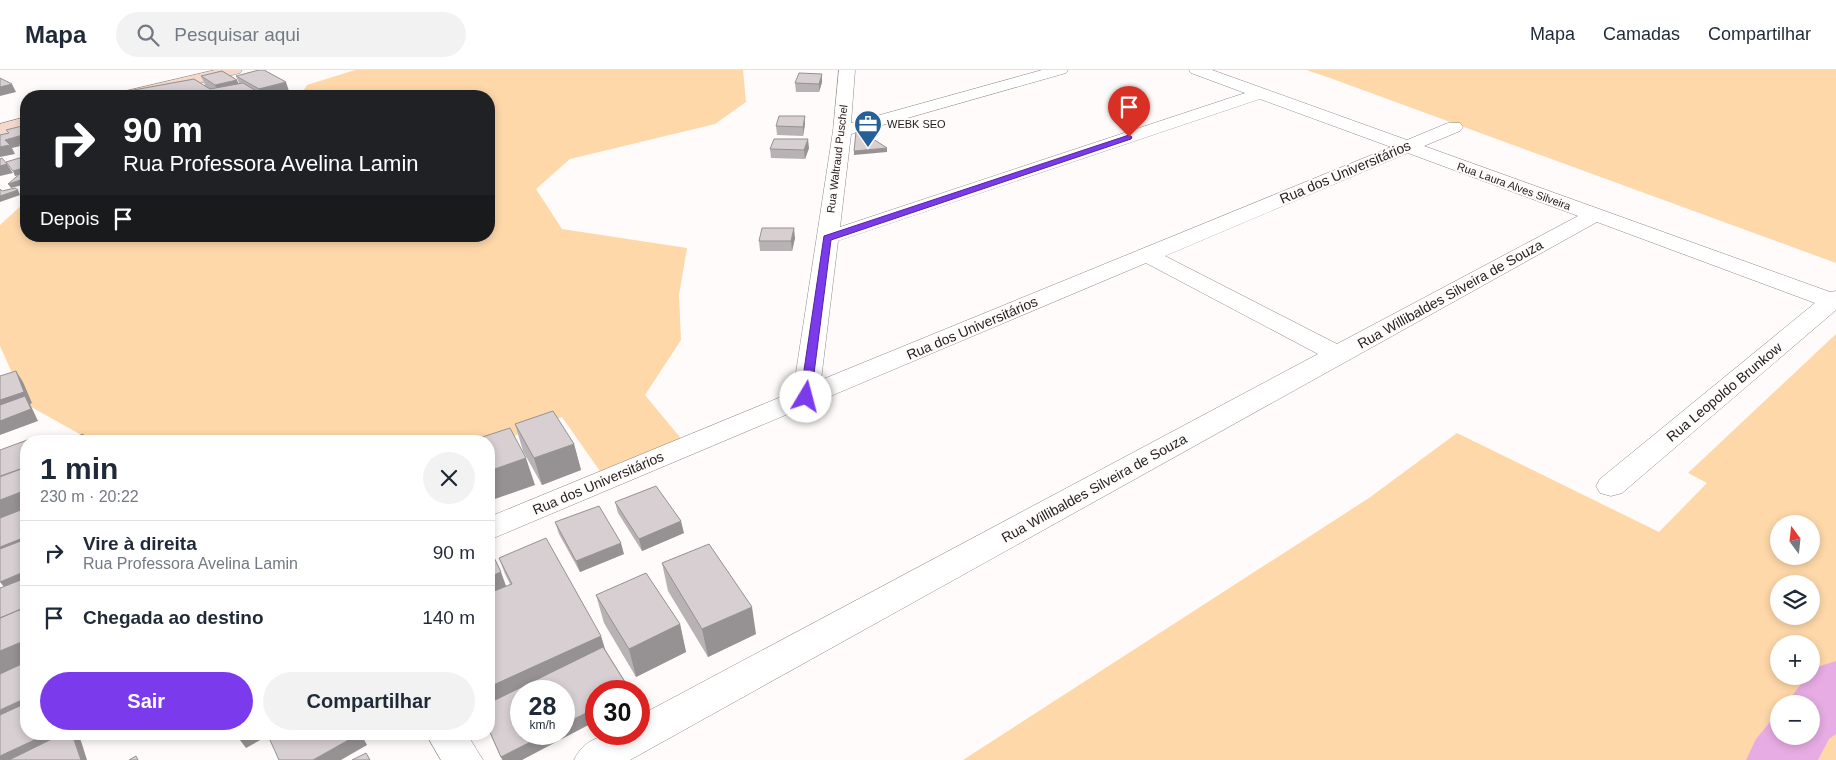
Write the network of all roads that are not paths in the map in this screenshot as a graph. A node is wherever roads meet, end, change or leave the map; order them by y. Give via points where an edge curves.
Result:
1 (234, 70) edge
2 (847, 70) edge
3 (1060, 70) edge
4 (1197, 70) edge
5 (152, 90) edge
6 (1261, 93) junction
7 (20, 124) edge
8 (1454, 127) dead end
9 (0, 130) edge
10 (842, 131) junction
11 (1407, 146) junction
12 (1595, 215) junction
13 (827, 238) junction
14 (1147, 254) junction
15 (1834, 300) edge
16 (1338, 355) junction
17 (806, 397) junction
18 (1611, 486) dead end
19 (495, 527) edge
20 (449, 740) edge
21 (463, 760) edge
22 (594, 760) edge

1 - 5 street
2 - 10 street, Rua Waltraud Puschel
3 - 10 street
4 - 6 street, Rua Laura Alves Silveira
6 - 11 street, Rua Laura Alves Silveira
6 - 13 street
7 - 9 street
8 - 11 street, Rua dos Universitários
10 - 13 street, Rua Waltraud Puschel
11 - 12 street, Rua Laura Alves Silveira
11 - 14 street, Rua dos Universitários
12 - 15 street, Rua Laura Alves Silveira
12 - 16 street, Rua Willibaldes Silveira de Souza
13 - 17 street, Rua Waltraud Puschel
14 - 16 street
14 - 17 street, Rua dos Universitários
15 - 18 street, Rua Leopoldo Brunkow
16 - 22 street, Rua Willibaldes Silveira de Souza
17 - 19 street, Rua dos Universitários
20 - 21 street

